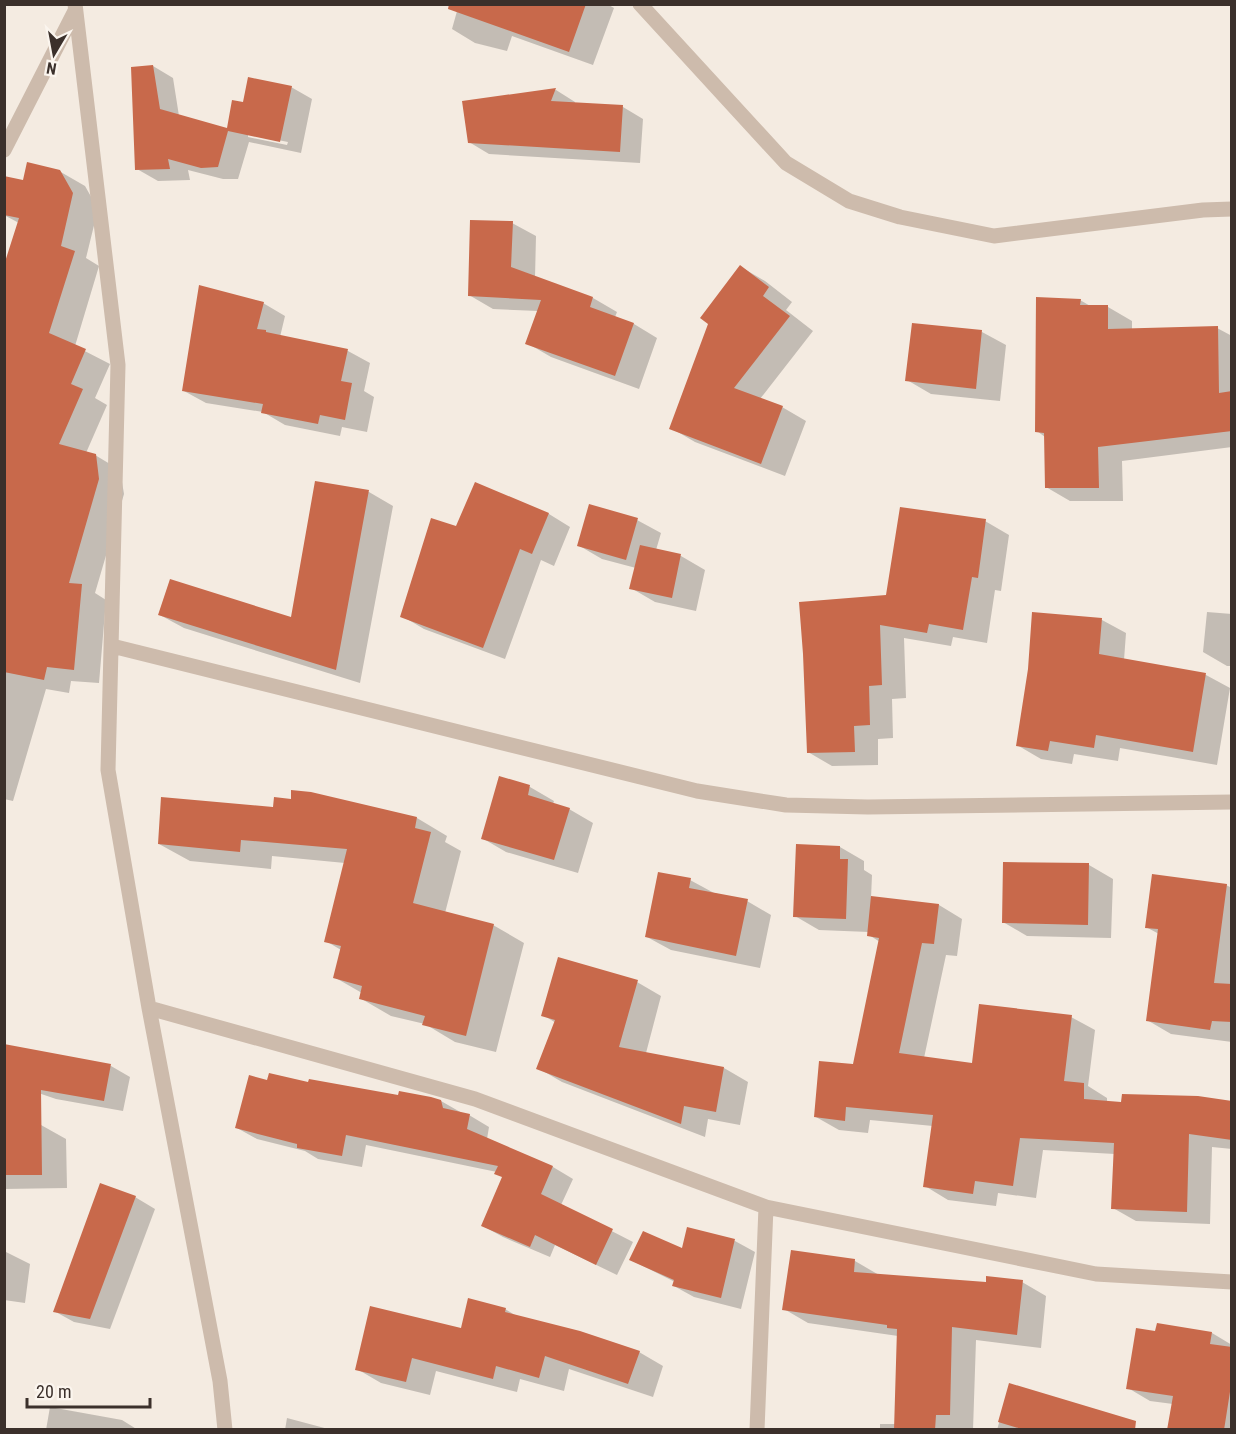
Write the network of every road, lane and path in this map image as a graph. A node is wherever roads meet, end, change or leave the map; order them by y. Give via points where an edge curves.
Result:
1 (640, 4) edge
2 (75, 8) edge
3 (4, 150) edge
4 (1232, 209) edge
5 (112, 646) junction
6 (1232, 802) edge
7 (149, 1008) junction
8 (766, 1207) junction
9 (1232, 1282) edge
10 (225, 1430) edge
11 (758, 1430) edge

1 - 4 street via 786,163 849,201 900,217 994,236
2 - 3 street
2 - 5 street via 118,365
5 - 6 street via 697,791 786,805
5 - 7 street via 108,770
7 - 8 street via 475,1099
7 - 10 street via 220,1381
8 - 9 street via 1096,1274
8 - 11 street

